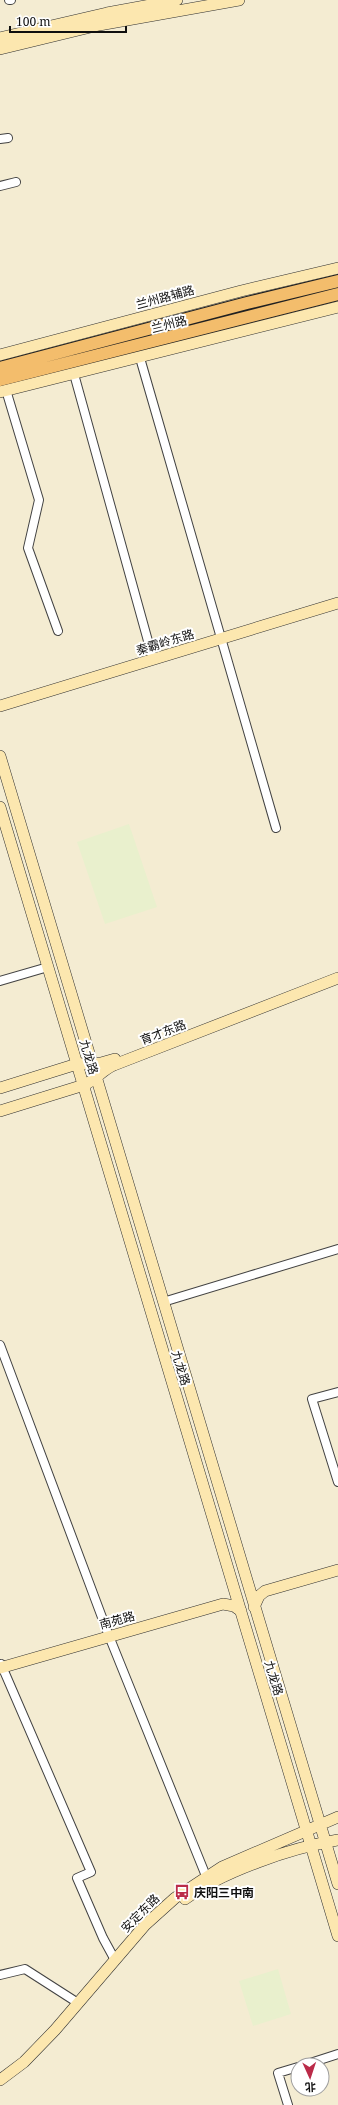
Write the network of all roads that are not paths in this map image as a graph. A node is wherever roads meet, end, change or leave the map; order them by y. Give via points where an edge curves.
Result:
1 (177, 0) edge
2 (239, 0) edge
3 (0, 38) edge
4 (0, 49) edge
5 (16, 182) dead end
6 (0, 186) edge
7 (338, 268) edge
8 (338, 281) edge
9 (338, 294) edge
10 (338, 308) edge
11 (0, 355) edge
12 (140, 358) junction
13 (0, 368) edge
14 (74, 374) junction
15 (2, 387) edge
16 (338, 599) edge
17 (338, 603) edge
18 (58, 631) dead end
19 (221, 637) junction
20 (152, 658) junction
21 (0, 700) edge
22 (0, 706) edge
23 (0, 756) edge
24 (0, 807) edge
25 (276, 828) dead end
26 (48, 967) junction
27 (338, 973) edge
28 (338, 978) edge
29 (0, 981) edge
30 (92, 1063) junction
31 (77, 1064) junction
32 (97, 1078) junction
33 (84, 1086) junction
34 (0, 1088) edge
35 (0, 1111) edge
36 (338, 1250) edge
37 (164, 1302) junction
38 (0, 1345) edge
39 (338, 1392) edge
40 (338, 1482) edge
41 (338, 1566) edge
42 (338, 1570) edge
43 (247, 1582) junction
44 (233, 1586) junction
45 (254, 1607) junction
46 (241, 1611) junction
47 (108, 1634) junction
48 (1, 1666) edge
49 (338, 1817) edge
50 (320, 1824) junction
51 (306, 1830) junction
52 (338, 1840) edge
53 (325, 1842) junction
54 (310, 1845) junction
55 (206, 1876) junction
56 (338, 1884) edge
57 (338, 1936) edge
58 (115, 1960) junction
59 (0, 1975) edge
60 (78, 2003) junction
61 (290, 2069) edge
62 (0, 2080) edge
63 (0, 2088) edge
64 (288, 2105) edge

1 - 3 main road
2 - 4 main road via 99,25
5 - 6 street
7 - 11 main road, 兰州路辅路 via 241,290
8 - 13 main road, 兰州路
9 - 15 main road, 兰州路
10 - 12 main road
12 - 14 main road
12 - 19 street
14 - 15 main road
14 - 20 street
15 - 18 street via 39,500 28,548
16 - 19 main road, 秦霸岭东路
17 - 19 main road, 秦霸岭东路
19 - 20 main road, 秦霸岭东路
19 - 25 street
20 - 21 main road, 秦霸岭东路
20 - 22 main road, 秦霸岭东路
23 - 30 main road, 九龙路
24 - 26 main road, 九龙路
26 - 29 street
26 - 31 main road, 九龙路
27 - 30 main road, 育才东路 via 112,1061
28 - 32 main road, 育才东路 via 114,1065 104,1070
30 - 31 main road, 育才东路
30 - 32 main road, 九龙路
31 - 33 main road, 九龙路
31 - 34 main road, 育才东路
32 - 33 main road, 育才东路
32 - 37 main road, 九龙路
33 - 35 main road, 育才东路
33 - 44 main road, 九龙路
36 - 37 street
37 - 43 main road, 九龙路
38 - 47 street
39 - 40 street via 312,1399
41 - 43 main road via 260,1588 252,1587
42 - 45 main road via 265,1590
43 - 45 main road, 九龙路
44 - 46 main road, 九龙路
44 - 47 main road, 南苑路 via 230,1597 222,1601
45 - 50 main road, 九龙路
46 - 47 main road, 南苑路 via 234,1606 223,1604
46 - 51 main road, 九龙路
47 - 48 main road, 南苑路
47 - 55 street
48 - 58 street via 91,1872 77,1878
49 - 50 main road, 安定东路
50 - 51 main road, 安定东路
50 - 53 main road, 九龙路
51 - 54 main road, 九龙路
51 - 55 main road, 安定东路
52 - 53 main road, 安定东路
53 - 54 main road, 安定东路
53 - 56 main road, 九龙路
54 - 57 main road, 九龙路
54 - 63 main road, 安定东路 via 226,1877 178,1904 150,1931 39,2056 16,2078
55 - 58 main road, 安定东路 via 174,1898
58 - 60 main road, 安定东路
59 - 60 street via 25,1969
60 - 62 main road, 安定东路 via 24,2062
61 - 64 street via 278,2073

